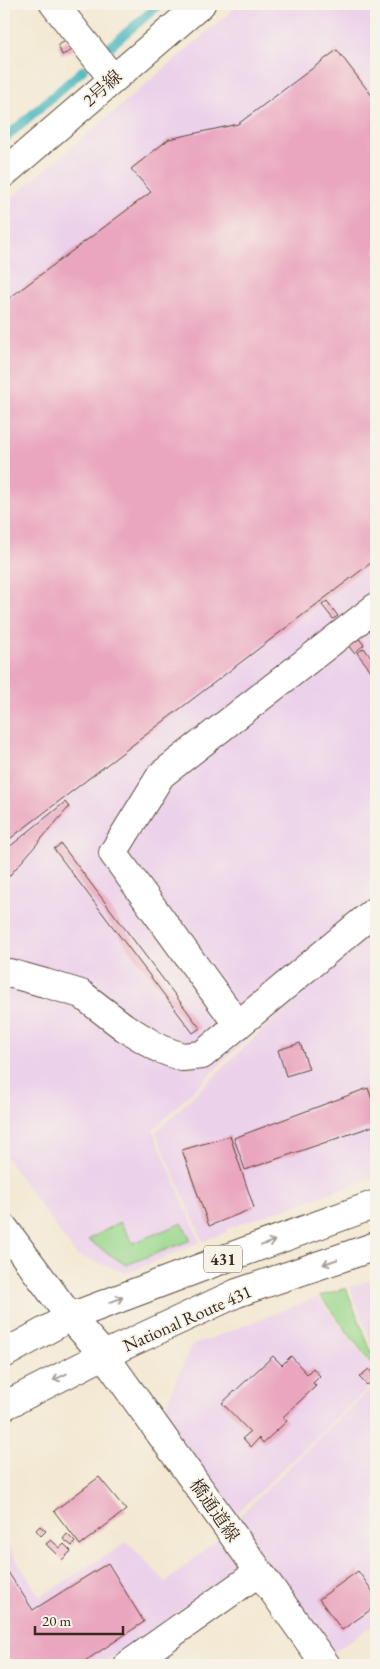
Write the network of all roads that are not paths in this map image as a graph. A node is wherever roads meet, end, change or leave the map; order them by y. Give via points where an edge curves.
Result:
1 (54, 4) edge
2 (200, 4) edge
3 (113, 79) junction
4 (4, 173) edge
5 (376, 608) edge
6 (376, 910) edge
7 (4, 974) edge
8 (238, 1025) junction
9 (376, 1204) edge
10 (4, 1228) edge
11 (376, 1246) edge
12 (70, 1317) junction
13 (4, 1354) edge
14 (104, 1355) junction
15 (4, 1406) edge
16 (259, 1572) junction
17 (128, 1665) edge
18 (326, 1665) edge

1 - 3 main road
2 - 3 main road, 2号線
3 - 4 main road, 2号線
5 - 8 main road via 161,774 113,853
6 - 8 main road
7 - 8 main road via 46,982 81,994 124,1027 182,1058 202,1055
12 -> 9 main road, 431
10 - 12 main road, 橋通道線
11 -> 14 main road, National Route 431 / 431 via 237,1293
12 - 13 main road, 431
12 - 14 main road, 橋通道線
14 -> 15 main road, National Route 431 / 431
14 - 16 main road, 橋通道線
16 - 17 main road
16 - 18 main road, 橋通道線

